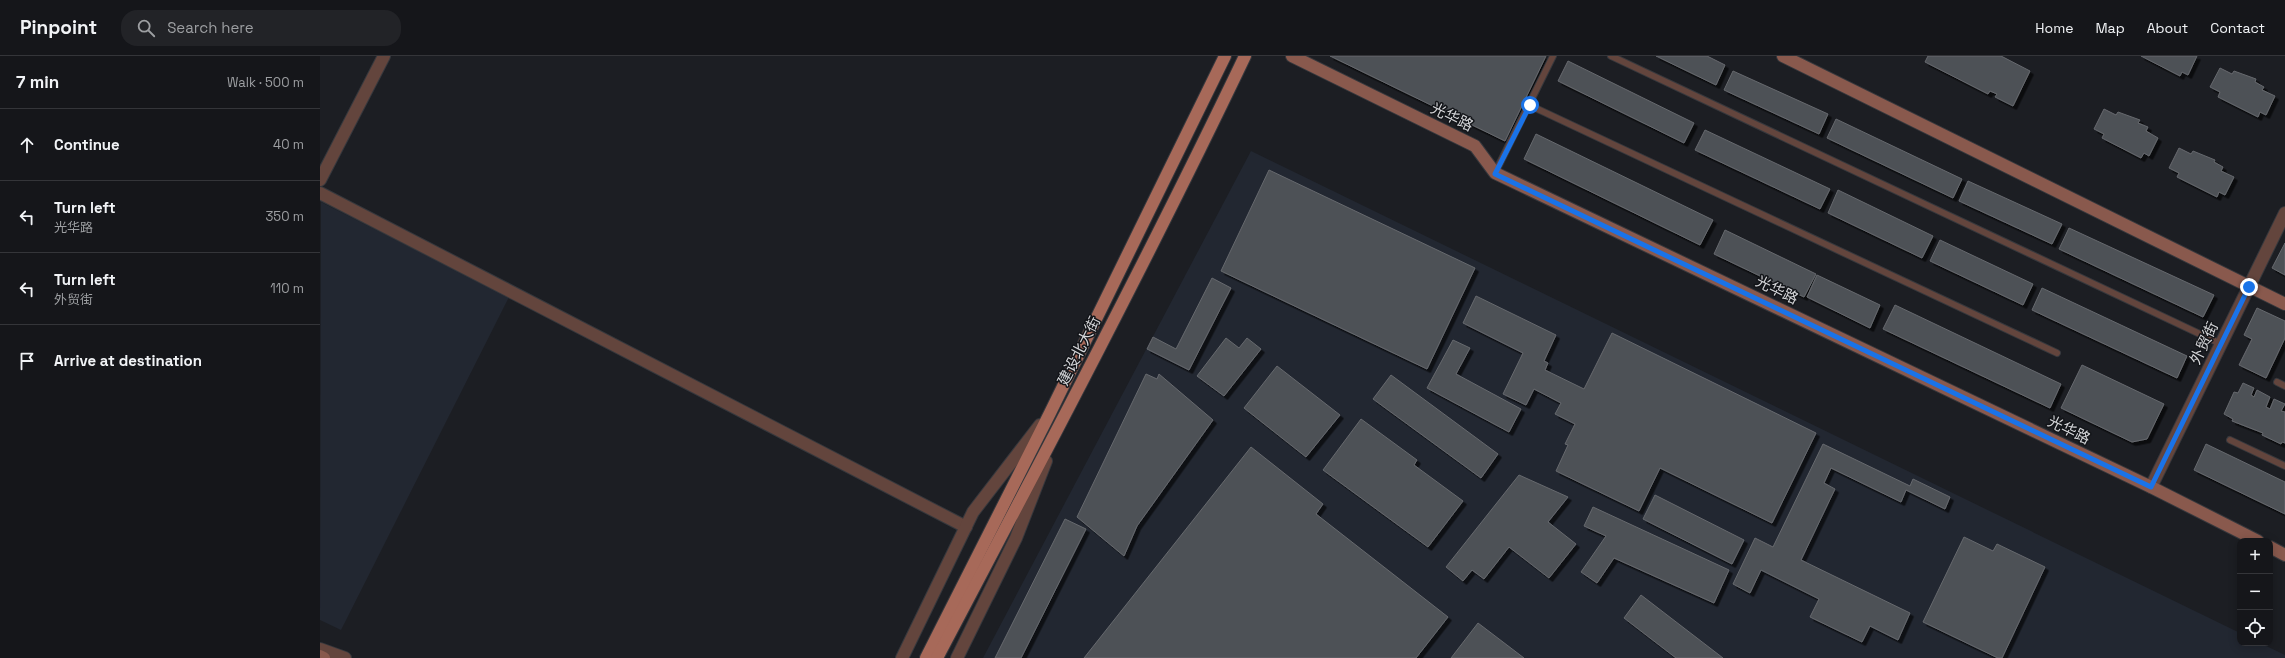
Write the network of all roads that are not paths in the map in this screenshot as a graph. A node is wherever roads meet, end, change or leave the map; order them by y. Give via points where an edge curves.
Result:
1 (384, 56) edge
2 (1225, 56) edge
3 (1244, 56) edge
4 (1292, 56) edge
5 (1553, 56) edge
6 (1610, 56) edge
7 (1783, 56) edge
8 (1530, 105) junction
9 (1495, 174) junction
10 (320, 180) edge
11 (320, 193) edge
12 (2285, 213) edge
13 (2249, 287) junction
14 (2285, 304) edge
15 (2221, 344) junction
16 (2057, 353) dead end
17 (2277, 382) dead end
18 (2285, 386) edge
19 (1050, 413) junction
20 (1060, 423) junction
21 (2230, 440) dead end
22 (2285, 466) edge
23 (2151, 487) junction
24 (966, 527) junction
25 (2252, 538) edge
26 (2273, 549) edge
27 (2285, 555) edge
28 (320, 649) edge
29 (320, 656) edge
30 (324, 658) edge
31 (345, 658) edge
32 (902, 658) edge
33 (926, 658) edge
34 (937, 658) edge
35 (957, 658) edge

1 - 10 street
2 - 19 main road
3 - 20 main road, 建设北大街 via 1198,154
4 - 9 street, 光华路 via 1475,146
5 - 8 lane
6 - 15 lane
7 - 13 street
8 - 9 lane
8 - 16 lane
9 - 23 street, 光华路
11 - 24 street
12 - 13 street, 外贸街
13 - 14 street
13 - 15 street, 外贸街
15 - 23 street, 外贸街
17 - 18 lane
19 - 24 street via 974,512
19 - 33 main road
20 - 34 main road, 建设北大街
20 - 35 street via 1016,538
21 - 22 lane
23 - 25 street, 光华路
24 - 32 street
26 - 27 street
28 - 31 street
29 - 30 street

